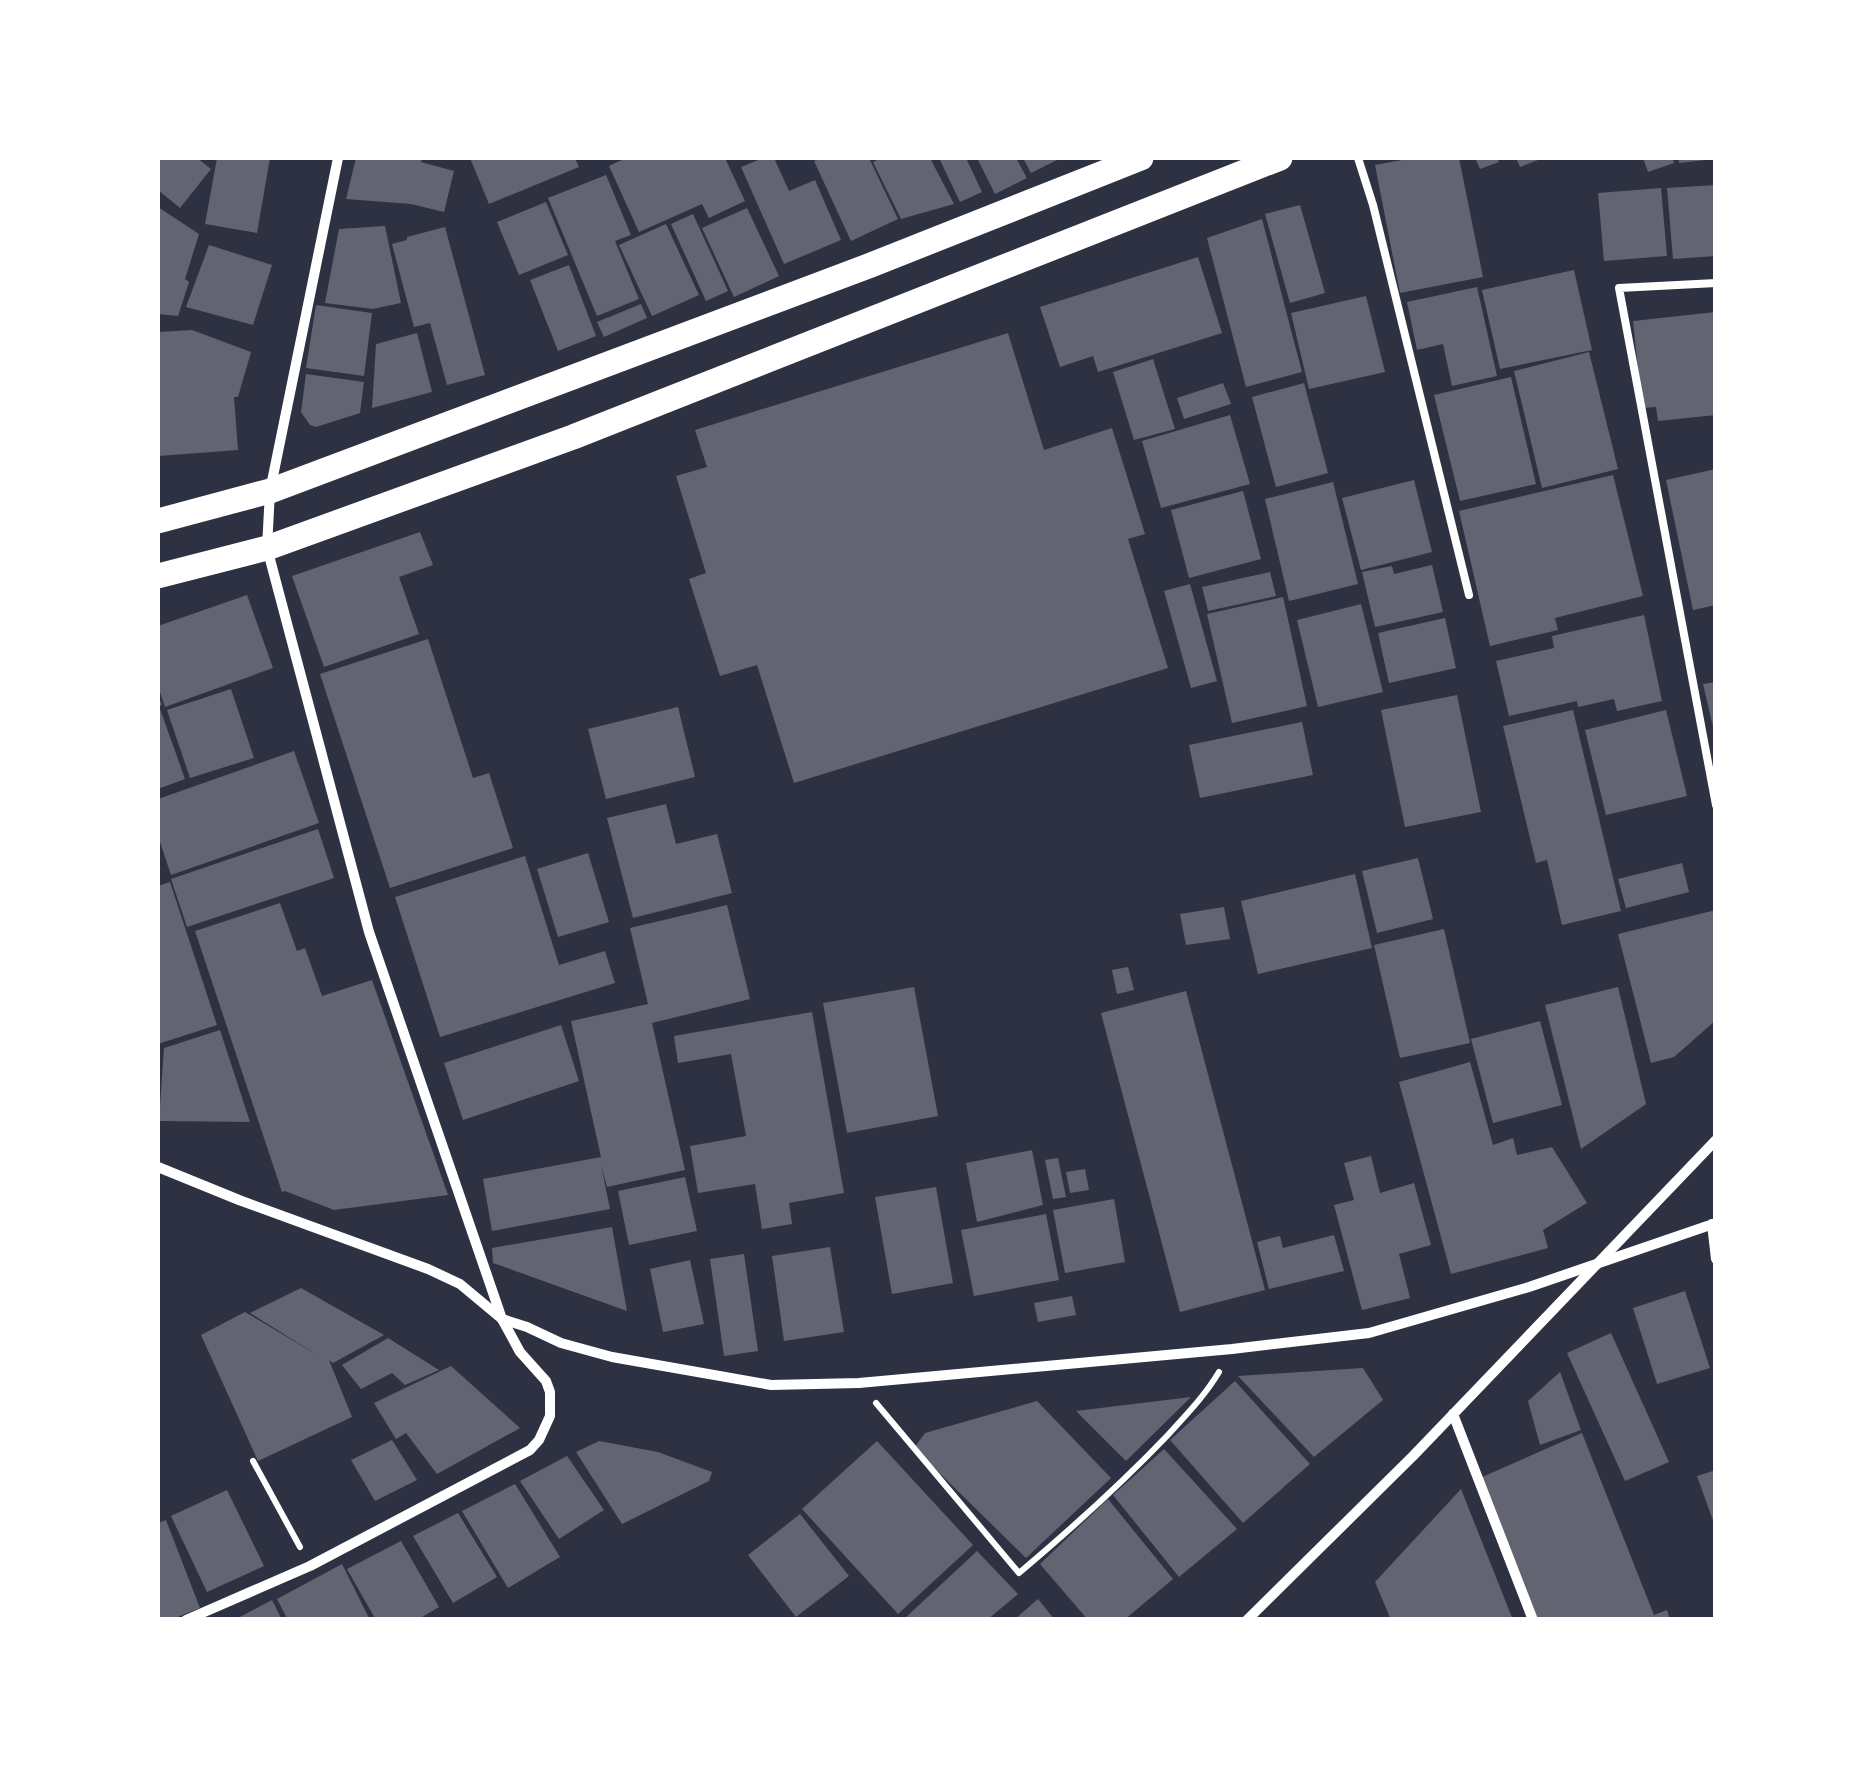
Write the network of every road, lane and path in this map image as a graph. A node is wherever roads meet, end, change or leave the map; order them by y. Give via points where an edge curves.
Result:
1 (338, 158) edge
2 (1141, 158) edge
3 (1280, 158) edge
4 (1358, 158) edge
5 (1716, 283) edge
6 (270, 491) junction
7 (158, 521) edge
8 (267, 548) junction
9 (158, 576) edge
10 (1469, 595) dead end
11 (1716, 805) edge
12 (1716, 1140) edge
13 (158, 1167) edge
14 (1714, 1224) edge
15 (1716, 1260) edge
16 (1595, 1263) junction
17 (502, 1319) junction
18 (1232, 1349) junction
19 (859, 1383) junction
20 (1453, 1414) junction
21 (253, 1460) dead end
22 (310, 1566) junction
23 (186, 1620) edge
24 (1246, 1620) edge
25 (1533, 1620) edge

1 - 6 street
2 - 6 highway
3 - 8 highway via 574,437
4 - 10 lane
5 - 11 lane via 1619,288
6 - 7 highway
6 - 8 street
8 - 9 highway
8 - 17 street via 369,932
12 - 16 street
13 - 17 street via 428,1269 460,1284
14 - 15 street
14 - 16 street
16 - 18 street via 1369,1332
16 - 20 street
17 - 19 street via 562,1343 665,1367 771,1385
17 - 22 street via 550,1392 550,1416 539,1440
18 - 19 street
18 - 19 path via 1206,1394 1136,1469 1018,1573
20 - 24 street
20 - 25 street
21 - 22 path
22 - 23 street

